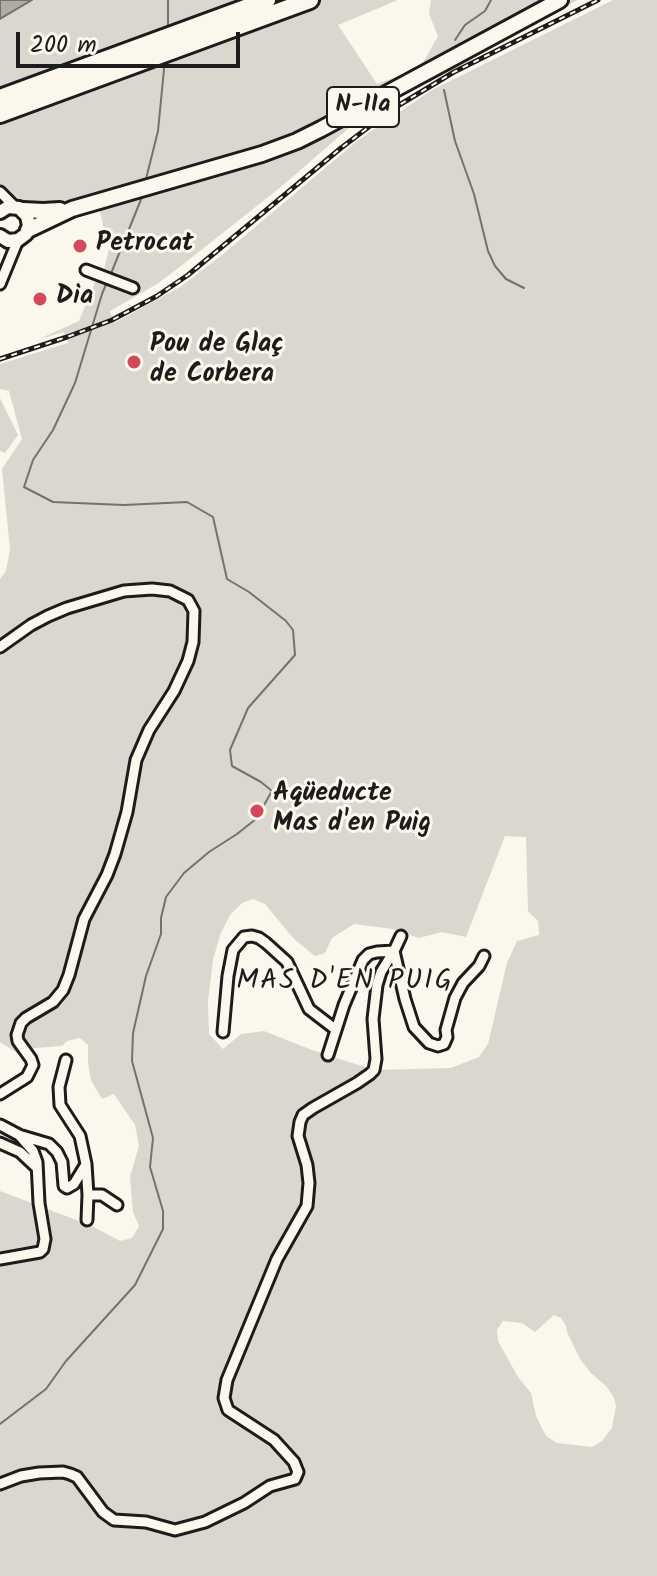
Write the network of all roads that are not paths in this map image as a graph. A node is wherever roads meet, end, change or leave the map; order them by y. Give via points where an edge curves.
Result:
1 (310, 0) edge
2 (560, 0) edge
3 (266, 8) edge
4 (151, 51) junction
5 (0, 98) edge
6 (0, 114) edge
7 (0, 192) edge
8 (19, 208) junction
9 (72, 209) junction
10 (0, 212) edge
11 (9, 237) edge
12 (7, 260) edge
13 (86, 270) dead end
14 (0, 284) edge
15 (133, 288) dead end
16 (0, 647) edge
17 (401, 936) dead end
18 (394, 951) junction
19 (484, 956) dead end
20 (335, 1029) junction
21 (223, 1032) dead end
22 (328, 1055) dead end
23 (66, 1060) dead end
24 (0, 1094) edge
25 (0, 1125) edge
26 (19, 1135) junction
27 (0, 1143) edge
28 (86, 1164) junction
29 (38, 1169) junction
30 (88, 1195) junction
31 (117, 1205) dead end
32 (87, 1220) dead end
33 (0, 1259) edge
34 (0, 1484) edge

1 - 3 highway
2 - 9 main road, N-IIa via 297,141
3 - 4 highway
3 - 4 highway via 177,33
4 - 5 highway
4 - 6 highway
7 - 8 street
8 - 9 main road, N-IIa
8 - 10 main road, N-IIa
8 - 11 main road via 29,221
9 - 11 main road, N-IIa
11 - 12 street
12 - 14 street
13 - 15 street
16 - 24 street via 48,616 124,591 170,591 188,600 194,611 188,661 136,760 115,854 84,919 63,990 21,1023 18,1041 33,1065 27,1077
17 - 18 street
18 - 19 street via 414,1027 438,1046 447,1037 455,998
18 - 20 street via 369,954 363,960
18 - 34 street via 377,985 374,1070 303,1115 300,1122 307,1206 277,1259 227,1380 228,1410 274,1440 294,1462 295,1479 175,1530 114,1520 77,1477 63,1472
20 - 21 street via 309,1009 287,962 252,936 233,950
20 - 22 street
23 - 28 street via 60,1105 80,1136
25 - 26 street
26 - 28 street via 54,1148 67,1188
26 - 29 street via 33,1151
27 - 29 street
28 - 30 street
29 - 33 street via 43,1249
30 - 31 street via 102,1195
30 - 32 street

